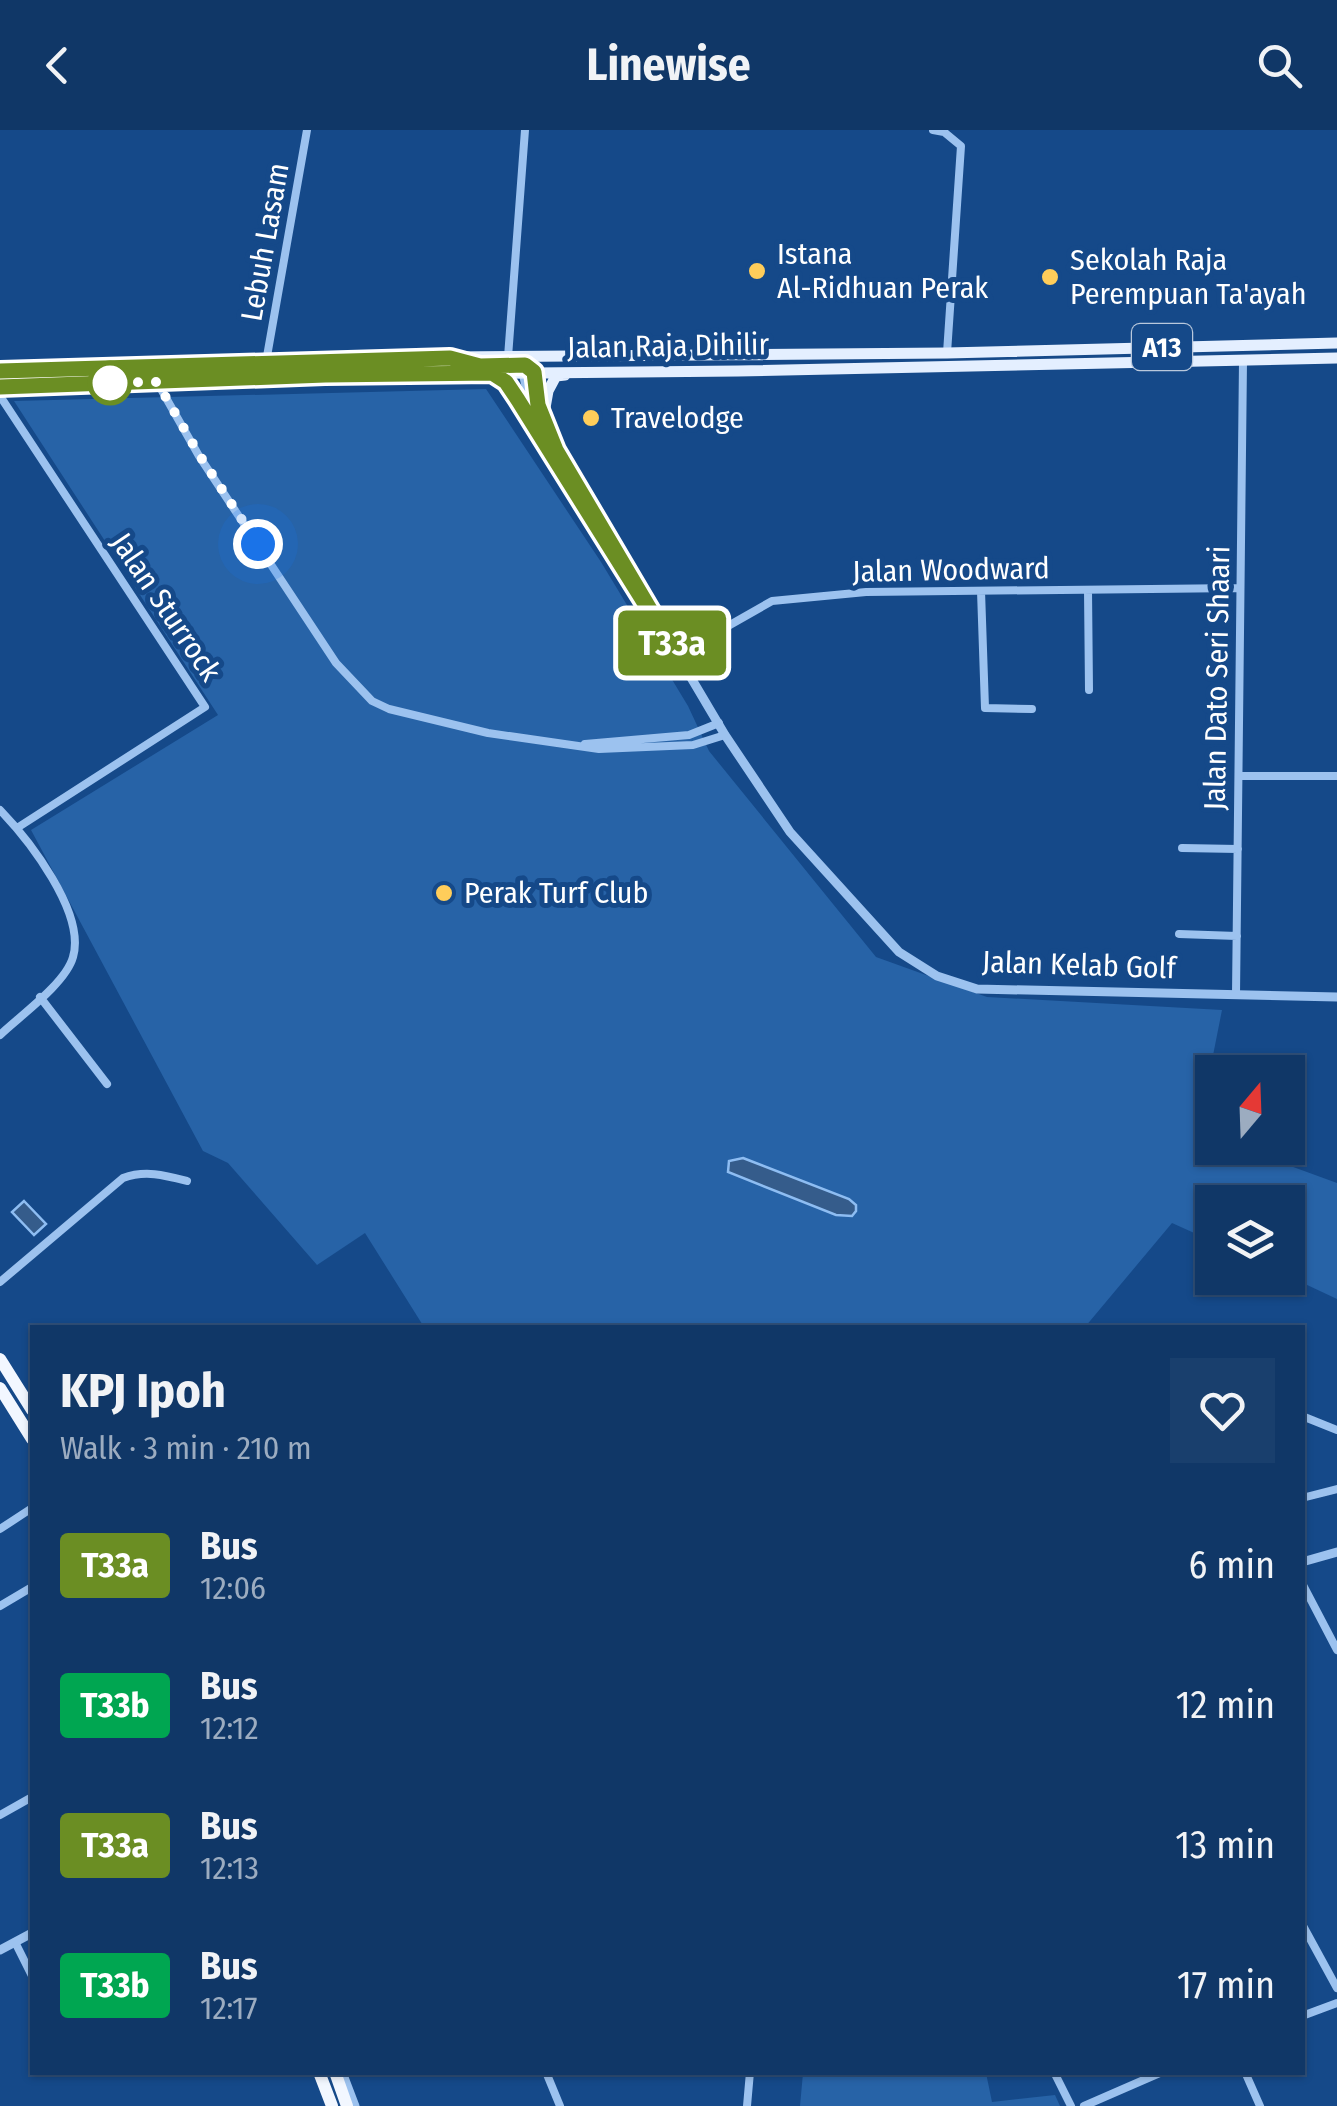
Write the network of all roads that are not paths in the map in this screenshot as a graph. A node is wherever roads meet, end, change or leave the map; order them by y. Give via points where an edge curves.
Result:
1 (307, 130) edge
2 (525, 130) edge
3 (933, 130) edge
4 (1337, 343) edge
5 (947, 353) junction
6 (586, 356) junction
7 (508, 357) junction
8 (450, 358) junction
9 (1337, 358) edge
10 (1243, 360) junction
11 (266, 362) junction
12 (54, 369) junction
13 (0, 371) edge
14 (529, 371) junction
15 (492, 373) junction
16 (574, 373) junction
17 (126, 382) junction
18 (157, 382) junction
19 (0, 387) edge
20 (0, 396) edge
21 (539, 424) junction
22 (1240, 588) junction
23 (1088, 590) junction
24 (981, 591) junction
25 (677, 655) junction
26 (1089, 690) dead end
27 (1032, 709) dead end
28 (718, 723) junction
29 (725, 734) junction
30 (581, 744) junction
31 (1238, 776) junction
32 (1337, 776) edge
33 (0, 810) edge
34 (17, 828) junction
35 (1182, 848) dead end
36 (1238, 849) junction
37 (1179, 934) dead end
38 (1237, 936) junction
39 (1236, 996) junction
40 (40, 997) junction
41 (1337, 997) edge
42 (0, 1035) edge
43 (108, 1084) dead end
44 (187, 1181) dead end
45 (0, 1282) edge
46 (0, 1359) edge
47 (0, 1388) edge
48 (30, 1407) edge
49 (1305, 1417) edge
50 (1337, 1430) edge
51 (30, 1436) edge
52 (1337, 1489) edge
53 (1305, 1497) edge
54 (30, 1509) edge
55 (0, 1529) edge
56 (1337, 1552) edge
57 (1305, 1561) edge
58 (30, 1588) edge
59 (1305, 1588) edge
60 (0, 1606) edge
61 (1337, 1650) edge
62 (30, 1799) edge
63 (0, 1815) edge
64 (1305, 1929) edge
65 (30, 1934) edge
66 (15, 1942) junction
67 (0, 1950) edge
68 (30, 1972) edge
69 (1337, 1988) edge
70 (1337, 2003) edge
71 (1305, 2015) edge
72 (320, 2075) edge
73 (339, 2075) edge
74 (339, 2075) edge
75 (547, 2075) edge
76 (750, 2075) edge
77 (1056, 2075) edge
78 (1155, 2075) edge
79 (1245, 2075) edge
80 (332, 2106) edge
81 (346, 2106) edge
82 (354, 2106) edge
83 (560, 2106) edge
84 (747, 2106) edge
85 (1071, 2106) edge
86 (1084, 2106) edge
87 (1260, 2106) edge

1 - 11 street, Lebuh Lasam
2 - 7 street
3 - 5 street via 960,146
4 - 5 main road, Jalan Raja Dihilir / A13
5 - 6 main road, Jalan Raja Dihilir / A13
6 - 7 main road, Jalan Raja Dihilir / A13
6 - 14 main road
7 - 8 main road, Jalan Raja Dihilir / A13
8 - 11 main road, Jalan Raja Dihilir / A13
8 - 14 main road
9 - 10 main road, Jalan Raja Dihilir / A13
10 - 16 main road, Jalan Raja Dihilir / A13
10 - 22 street, Jalan Dato Seri Shaari
11 - 12 main road, Jalan Raja Dihilir / A13
12 - 13 main road, Jalan Raja Dihilir / A13
12 - 17 main road
14 - 15 main road, Jalan Raja Dihilir / A13
14 - 16 main road, Jalan Raja Dihilir / A13
14 - 21 street
15 - 18 main road, Jalan Raja Dihilir / A13
15 - 21 main road
16 - 21 main road via 556,376
17 - 18 main road, Jalan Raja Dihilir / A13
17 - 19 main road, Jalan Raja Dihilir / A13
18 - 30 street via 358,690 389,710 488,733
20 - 34 street, Jalan Sturrock via 205,707
21 - 25 street, Jalan Kelab Golf
21 - 25 street, Jalan Kelab Golf
22 - 23 street, Jalan Woodward
22 - 31 street, Jalan Dato Seri Shaari
23 - 24 street, Jalan Woodward
23 - 26 street
24 - 25 street, Jalan Woodward via 772,601
24 - 27 street via 984,708
25 - 28 street, Jalan Kelab Golf
28 - 29 street, Jalan Kelab Golf
28 - 30 street via 689,736
29 - 30 street via 692,746
29 - 39 street, Jalan Kelab Golf via 790,832 898,952 938,976 977,989
31 - 32 street
31 - 36 street, Jalan Dato Seri Shaari
33 - 34 street
34 - 40 street via 46,866 76,938 73,959
35 - 36 street
36 - 38 street, Jalan Dato Seri Shaari
37 - 38 street
38 - 39 street, Jalan Dato Seri Shaari
39 - 41 street, Jalan Kelab Golf
40 - 42 street
40 - 43 street
44 - 45 street via 158,1174 122,1178
46 - 48 highway
47 - 51 highway
49 - 50 street
52 - 53 street
54 - 55 street
56 - 57 street
58 - 60 street
59 - 61 street
62 - 63 street
64 - 69 street
65 - 66 street
66 - 67 street
66 - 68 street
70 - 71 street
72 - 80 highway
73 - 81 highway
74 - 82 street
75 - 83 street
76 - 84 street
77 - 85 street
78 - 86 street
79 - 87 street

